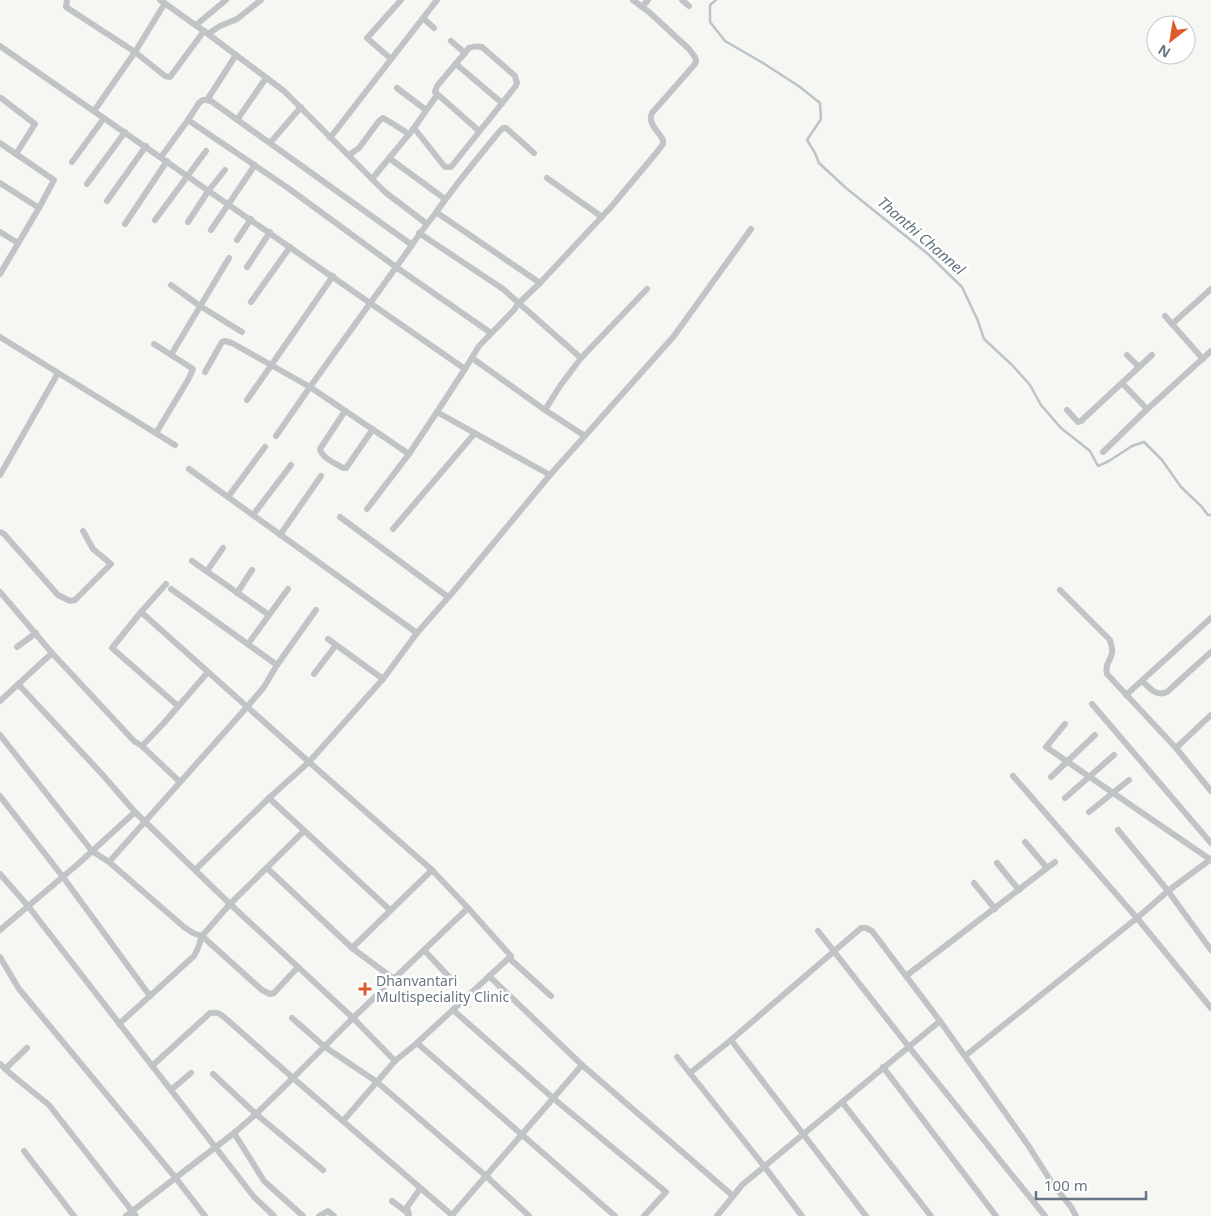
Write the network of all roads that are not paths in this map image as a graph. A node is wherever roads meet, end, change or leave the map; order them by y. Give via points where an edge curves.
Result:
1 (67, 0) edge
2 (226, 0) edge
3 (261, 0) edge
4 (401, 0) edge
5 (437, 0) edge
6 (633, 0) edge
7 (648, 0) edge
8 (682, 0) edge
9 (162, 2) edge
10 (689, 6) dead end
11 (642, 7) junction
12 (423, 18) junction
13 (196, 25) junction
14 (434, 28) dead end
15 (206, 32) junction
16 (451, 41) dead end
17 (0, 46) edge
18 (135, 52) junction
19 (466, 52) junction
20 (236, 55) junction
21 (391, 59) junction
22 (456, 64) junction
23 (266, 78) junction
24 (397, 88) dead end
25 (437, 94) junction
26 (2, 98) dead end
27 (207, 100) junction
28 (502, 103) junction
29 (301, 107) junction
30 (426, 110) junction
31 (94, 111) junction
32 (104, 118) junction
33 (188, 120) junction
34 (237, 120) junction
35 (414, 128) junction
36 (125, 132) junction
37 (479, 132) junction
38 (409, 134) junction
39 (330, 138) junction
40 (0, 143) edge
41 (270, 143) junction
42 (146, 146) junction
43 (206, 151) dead end
44 (534, 153) dead end
45 (16, 154) junction
46 (349, 156) junction
47 (161, 157) junction
48 (389, 158) junction
49 (167, 161) junction
50 (72, 162) dead end
51 (255, 165) junction
52 (224, 170) dead end
53 (188, 175) junction
54 (547, 178) dead end
55 (372, 179) junction
56 (0, 183) edge
57 (87, 184) dead end
58 (209, 190) junction
59 (445, 199) junction
60 (107, 201) dead end
61 (229, 204) junction
62 (39, 208) junction
63 (436, 212) junction
64 (602, 217) junction
65 (251, 219) junction
66 (155, 220) dead end
67 (188, 222) dead end
68 (125, 224) dead end
69 (427, 224) junction
70 (751, 229) dead end
71 (211, 230) dead end
72 (0, 232) edge
73 (270, 232) junction
74 (419, 233) junction
75 (237, 240) dead end
76 (18, 243) junction
77 (412, 245) junction
78 (290, 246) junction
79 (229, 258) dead end
80 (247, 267) dead end
81 (396, 267) junction
82 (0, 274) edge
83 (333, 276) junction
84 (540, 283) junction
85 (171, 285) dead end
86 (647, 288) dead end
87 (1211, 289) edge
88 (251, 302) dead end
89 (371, 303) junction
90 (518, 304) junction
91 (200, 306) junction
92 (1165, 316) dead end
93 (1172, 324) junction
94 (242, 332) dead end
95 (492, 333) junction
96 (0, 337) edge
97 (154, 344) dead end
98 (1211, 351) edge
99 (171, 355) junction
100 (1127, 355) dead end
101 (1152, 355) dead end
102 (472, 358) junction
103 (581, 358) junction
104 (1203, 359) junction
105 (271, 364) junction
106 (1139, 367) junction
107 (466, 369) junction
108 (205, 372) dead end
109 (58, 373) junction
110 (1122, 384) junction
111 (310, 387) junction
112 (247, 400) dead end
113 (1147, 409) junction
114 (344, 410) junction
115 (545, 410) junction
116 (1067, 410) dead end
117 (437, 412) junction
118 (373, 429) junction
119 (156, 433) junction
120 (475, 433) junction
121 (276, 436) dead end
122 (585, 436) junction
123 (175, 445) dead end
124 (265, 447) dead end
125 (1103, 452) dead end
126 (409, 454) junction
127 (291, 465) dead end
128 (189, 469) dead end
129 (0, 475) edge
130 (550, 475) junction
131 (321, 476) dead end
132 (228, 497) junction
133 (368, 508) dead end
134 (253, 515) junction
135 (340, 517) dead end
136 (394, 529) dead end
137 (83, 531) dead end
138 (0, 532) edge
139 (280, 535) junction
140 (223, 548) dead end
141 (192, 561) dead end
142 (252, 570) dead end
143 (207, 572) junction
144 (288, 589) dead end
145 (1060, 590) dead end
146 (0, 592) edge
147 (237, 593) junction
148 (448, 597) junction
149 (316, 610) dead end
150 (141, 612) junction
151 (269, 615) junction
152 (1211, 618) edge
153 (36, 633) junction
154 (417, 633) junction
155 (328, 639) dead end
156 (248, 644) junction
157 (336, 645) junction
158 (16, 647) dead end
159 (52, 652) junction
160 (1211, 652) edge
161 (278, 665) junction
162 (208, 672) junction
163 (314, 674) dead end
164 (383, 679) junction
165 (1142, 681) junction
166 (18, 684) junction
167 (1126, 695) junction
168 (0, 701) edge
169 (1092, 704) dead end
170 (178, 706) junction
171 (247, 707) junction
172 (1211, 715) edge
173 (1065, 724) dead end
174 (0, 735) edge
175 (1095, 735) dead end
176 (142, 746) junction
177 (1176, 748) junction
178 (1114, 755) dead end
179 (1068, 761) junction
180 (309, 762) junction
181 (1013, 776) dead end
182 (1051, 777) dead end
183 (1091, 777) junction
184 (1129, 780) dead end
185 (180, 782) junction
186 (1211, 791) edge
187 (1113, 792) junction
188 (0, 796) edge
189 (269, 798) junction
190 (1066, 798) dead end
191 (135, 812) junction
192 (1089, 812) dead end
193 (145, 821) junction
194 (1118, 830) dead end
195 (304, 831) junction
196 (1025, 842) dead end
197 (1211, 843) edge
198 (92, 851) junction
199 (1211, 859) edge
200 (108, 862) junction
201 (1055, 862) dead end
202 (997, 863) dead end
203 (267, 868) junction
204 (1047, 868) junction
205 (195, 870) junction
206 (432, 870) junction
207 (0, 874) edge
208 (63, 877) junction
209 (974, 882) dead end
210 (1020, 890) junction
211 (1168, 892) junction
212 (230, 904) junction
213 (28, 906) junction
214 (468, 908) junction
215 (995, 909) junction
216 (390, 910) junction
217 (1136, 918) junction
218 (0, 930) edge
219 (818, 931) dead end
220 (202, 936) junction
221 (352, 948) junction
222 (424, 950) junction
223 (1211, 950) edge
224 (834, 952) junction
225 (0, 957) edge
226 (509, 958) junction
227 (298, 967) junction
228 (489, 976) junction
229 (906, 976) junction
230 (394, 979) junction
231 (453, 981) dead end
232 (150, 996) junction
233 (551, 996) dead end
234 (1211, 1008) edge
235 (453, 1010) junction
236 (292, 1018) dead end
237 (353, 1018) junction
238 (940, 1021) junction
239 (119, 1024) junction
240 (731, 1040) junction
241 (417, 1043) junction
242 (325, 1047) junction
243 (909, 1047) junction
244 (27, 1048) dead end
245 (964, 1056) junction
246 (677, 1057) dead end
247 (395, 1061) junction
248 (582, 1065) junction
249 (152, 1066) junction
250 (2, 1067) edge
251 (883, 1067) junction
252 (690, 1073) junction
253 (191, 1074) dead end
254 (212, 1074) dead end
255 (293, 1078) junction
256 (378, 1082) junction
257 (171, 1090) junction
258 (553, 1098) junction
259 (842, 1102) junction
260 (256, 1114) junction
261 (343, 1121) junction
262 (234, 1133) junction
263 (803, 1134) junction
264 (522, 1135) junction
265 (215, 1146) junction
266 (24, 1150) dead end
267 (764, 1166) junction
268 (323, 1170) dead end
269 (486, 1176) junction
270 (176, 1177) junction
271 (420, 1189) junction
272 (733, 1196) junction
273 (392, 1201) dead end
274 (135, 1214) edge
275 (409, 1215) edge
276 (74, 1216) edge
277 (126, 1216) edge
278 (205, 1216) edge
279 (274, 1216) edge
280 (303, 1216) edge
281 (319, 1216) edge
282 (334, 1216) edge
283 (453, 1216) edge
284 (529, 1216) edge
285 (615, 1216) edge
286 (644, 1216) edge
287 (717, 1216) edge
288 (802, 1216) edge
289 (866, 1216) edge
290 (931, 1216) edge
291 (996, 1216) edge
292 (1045, 1216) edge
293 (1076, 1216) edge

1 - 18 street via 66,8
2 - 13 street
3 - 15 street via 237,19
4 - 21 street via 367,38
5 - 12 street
6 - 11 street
7 - 11 street
8 - 10 street
9 - 13 street
9 - 18 street
11 - 64 street via 689,49 696,61 650,117 663,144
12 - 14 street
12 - 21 street
13 - 15 street
15 - 18 street via 170,77 164,76
15 - 20 street
16 - 19 street
17 - 31 street
18 - 31 street
19 - 22 street
19 - 28 street via 473,46 482,47 514,76 517,83
20 - 23 street
20 - 27 street
21 - 39 street
22 - 25 street via 435,90
22 - 28 street
23 - 29 street
23 - 34 street
24 - 30 street
25 - 30 street
25 - 37 street
26 - 45 street via 35,124
27 - 33 street via 199,103
27 - 34 street
28 - 37 street
29 - 39 street
29 - 41 street
30 - 35 street
31 - 32 street
32 - 36 street
32 - 50 street
33 - 47 street
33 - 51 street
34 - 41 street
35 - 37 street via 445,167 451,167
35 - 38 street
36 - 42 street
36 - 57 street
38 - 46 street via 383,118
38 - 48 street
39 - 46 street
40 - 45 street
41 - 77 street
42 - 47 street
42 - 60 street
43 - 53 street
44 - 59 street via 503,128
45 - 62 street via 54,180
46 - 55 street
47 - 49 street
48 - 55 street
48 - 59 street
49 - 53 street
49 - 68 street
51 - 61 street
51 - 81 street
52 - 58 street
53 - 58 street
53 - 66 street
54 - 64 street
55 - 69 street
56 - 62 street
58 - 61 street
58 - 67 street
59 - 63 street
61 - 65 street
61 - 71 street
62 - 76 street
63 - 69 street
63 - 84 street
64 - 84 street
65 - 73 street
65 - 75 street
69 - 74 street
70 - 122 street via 674,336
72 - 76 street
73 - 78 street
73 - 80 street
74 - 77 street
74 - 90 street via 502,289
76 - 82 street
77 - 81 street
78 - 83 street
78 - 88 street
79 - 91 street
81 - 89 street
81 - 95 street
83 - 89 street
83 - 105 street
84 - 90 street
85 - 91 street
86 - 103 street
87 - 93 street
89 - 107 street
89 - 111 street
90 - 95 street
90 - 103 street
91 - 94 street
91 - 99 street
92 - 93 street
93 - 104 street
95 - 102 street
96 - 109 street
97 - 99 street
98 - 104 street
99 - 119 street via 193,369
100 - 106 street
101 - 106 street
102 - 107 street
102 - 115 street
103 - 115 street
104 - 113 street
105 - 108 street via 225,341 219,345
105 - 111 street
105 - 112 street
106 - 110 street
107 - 117 street
109 - 119 street
109 - 129 street
110 - 113 street
110 - 116 street via 1081,421 1078,422
111 - 114 street
111 - 121 street
113 - 125 street
114 - 118 street
114 - 118 street via 320,449 336,464 348,467
115 - 122 street
117 - 120 street
117 - 126 street
118 - 126 street
119 - 123 street
120 - 130 street
120 - 136 street
122 - 130 street
124 - 132 street
126 - 133 street
127 - 134 street
128 - 132 street
130 - 148 street
131 - 139 street
132 - 134 street
134 - 139 street
135 - 148 street
137 - 138 street via 92,549 111,564 75,600 70,601 58,595
139 - 154 street
140 - 143 street
141 - 143 street
142 - 147 street
143 - 147 street
144 - 151 street
145 - 167 street via 1110,640 1112,653 1107,674
146 - 153 street
147 - 151 street
148 - 154 street
149 - 161 street
150 - 156 street via 169,587
150 - 162 street
150 - 170 street via 112,648
151 - 156 street
152 - 165 street
153 - 158 street
153 - 159 street
154 - 164 street
155 - 157 street
156 - 161 street
157 - 163 street
157 - 164 street
159 - 166 street
159 - 176 street
160 - 165 street via 1167,692 1158,694
161 - 171 street
162 - 170 street
162 - 171 street
164 - 180 street
165 - 167 street
166 - 168 street
166 - 191 street
167 - 177 street
169 - 197 street
170 - 176 street
171 - 180 street
171 - 185 street
172 - 177 street
173 - 179 street via 1046,747
174 - 198 street
175 - 179 street
176 - 185 street
177 - 186 street
178 - 183 street
179 - 182 street
179 - 183 street
180 - 189 street
180 - 206 street
181 - 217 street
183 - 187 street
183 - 190 street
184 - 187 street
185 - 193 street
187 - 192 street
187 - 199 street
188 - 208 street
189 - 195 street
189 - 205 street
191 - 193 street
191 - 198 street
193 - 200 street
193 - 205 street
194 - 211 street
195 - 203 street
195 - 216 street
196 - 204 street
198 - 200 street
198 - 208 street
199 - 211 street
200 - 220 street via 184,927
201 - 204 street
202 - 210 street
203 - 212 street
203 - 221 street
204 - 210 street
205 - 212 street
206 - 214 street
206 - 216 street
207 - 213 street
208 - 213 street
208 - 232 street
209 - 215 street
210 - 215 street
211 - 217 street
211 - 223 street
212 - 220 street
212 - 227 street
213 - 218 street
213 - 239 street
214 - 222 street
214 - 226 street via 511,956
215 - 229 street
216 - 221 street
217 - 234 street
217 - 245 street
219 - 224 street
220 - 227 street via 270,994
220 - 232 street via 194,956
221 - 230 street
222 - 230 street
222 - 231 street
224 - 229 street via 866,928 872,931
224 - 240 street
224 - 243 street
225 - 270 street via 19,989
226 - 228 street
226 - 233 street
227 - 237 street
228 - 235 street
228 - 248 street
229 - 238 street
230 - 237 street
232 - 239 street
235 - 241 street
235 - 258 street
236 - 242 street
237 - 242 street
237 - 247 street
238 - 243 street
238 - 245 street
239 - 249 street
240 - 252 street
240 - 263 street
241 - 247 street
241 - 264 street
242 - 255 street
242 - 256 street
243 - 251 street
243 - 292 street
244 - 250 street
245 - 293 street
246 - 252 street
247 - 256 street
248 - 258 street
248 - 272 street
249 - 255 street via 215,1012
249 - 257 street
250 - 274 street via 49,1105
251 - 259 street
251 - 291 street
252 - 267 street
253 - 257 street
254 - 260 street
255 - 260 street
255 - 261 street
256 - 261 street
256 - 269 street
257 - 265 street
258 - 264 street
258 - 286 street via 666,1192
259 - 263 street
259 - 290 street
260 - 262 street
260 - 268 street
261 - 271 street
262 - 265 street
262 - 280 street via 264,1181
263 - 267 street
263 - 289 street
264 - 269 street
264 - 285 street
265 - 270 street
265 - 279 street via 254,1197
266 - 276 street
267 - 272 street
267 - 288 street
269 - 283 street
269 - 284 street
270 - 274 street
270 - 278 street
271 - 275 street via 407,1207
271 - 283 street
272 - 287 street
273 - 275 street
274 - 277 street
281 - 282 street via 328,1211

